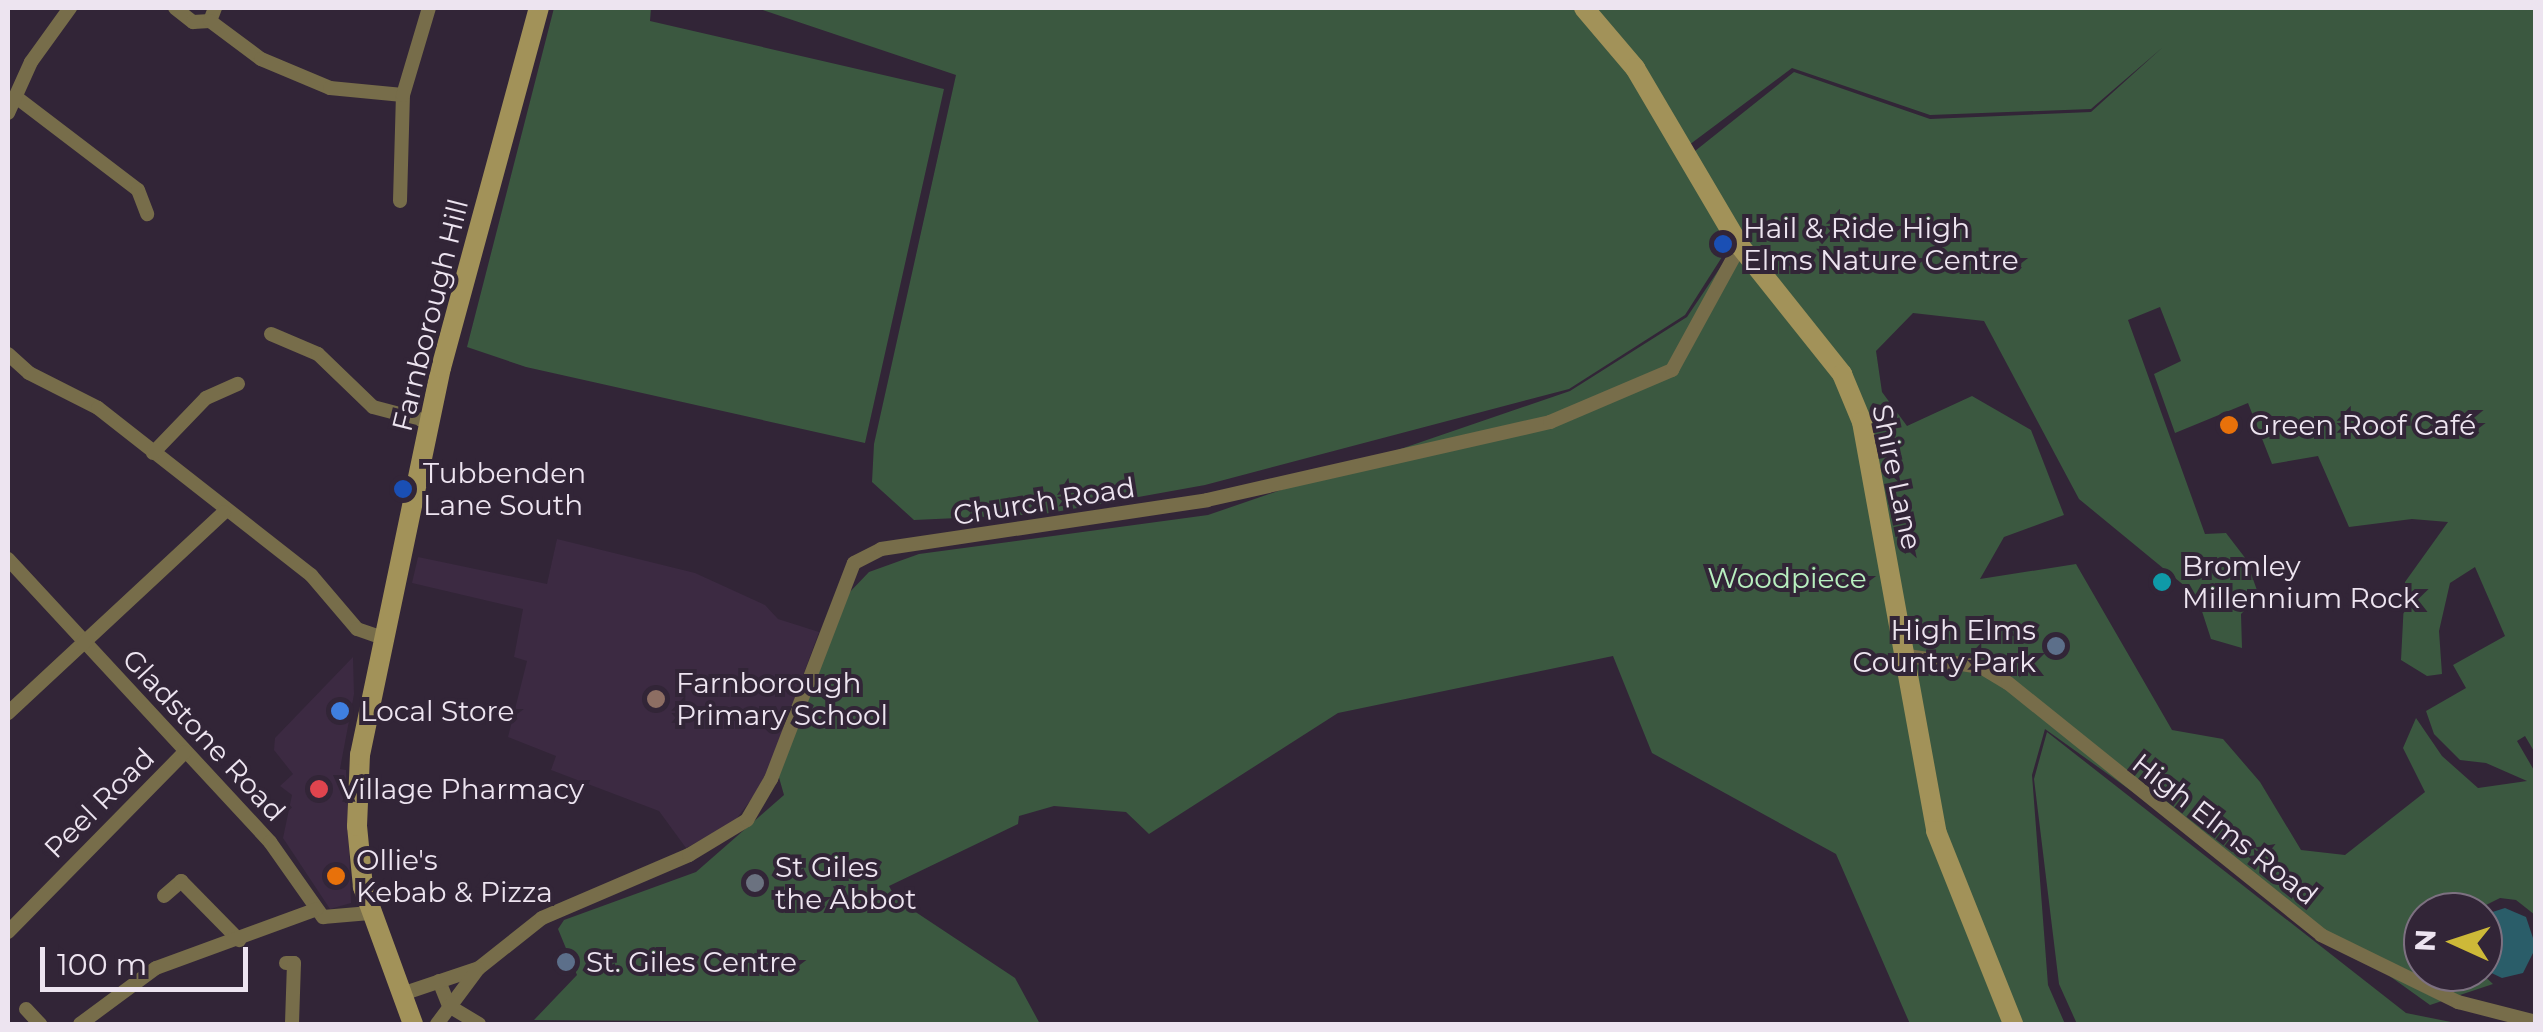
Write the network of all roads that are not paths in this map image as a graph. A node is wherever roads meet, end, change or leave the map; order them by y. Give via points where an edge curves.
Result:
1 (70, 8) edge
2 (174, 8) edge
3 (429, 8) edge
4 (539, 8) edge
5 (1584, 8) edge
6 (212, 14) edge
7 (404, 95) junction
8 (16, 97) junction
9 (8, 114) edge
10 (400, 200) dead end
11 (147, 214) dead end
12 (1740, 246) junction
13 (271, 334) dead end
14 (8, 354) edge
15 (238, 384) dead end
16 (430, 422) junction
17 (153, 453) junction
18 (224, 512) junction
19 (8, 560) edge
20 (383, 638) junction
21 (80, 640) junction
22 (1902, 655) junction
23 (8, 713) edge
24 (185, 752) junction
25 (164, 896) dead end
26 (316, 909) junction
27 (370, 913) junction
28 (8, 932) edge
29 (240, 940) junction
30 (286, 963) dead end
31 (480, 968) junction
32 (439, 981) junction
33 (402, 994) junction
34 (449, 1006) junction
35 (26, 1009) dead end
36 (2536, 1022) edge
37 (40, 1024) edge
38 (80, 1024) edge
39 (292, 1024) edge
40 (412, 1024) edge
41 (436, 1024) edge
42 (479, 1024) edge
43 (2013, 1024) edge

1 - 8 street via 31,62
2 - 6 street via 193,22
3 - 7 street
4 - 16 street, Farnborough Hill
5 - 12 street, Shire Lane via 1635,68
6 - 7 street via 261,60 330,88
7 - 10 street
8 - 9 street
8 - 11 street via 138,190
12 - 22 street, Shire Lane via 1831,358 1862,422
12 - 31 street, Church Road via 1672,370 1550,422 1207,500 880,549 854,563 841,582 771,779 747,820 689,855 542,918
13 - 16 street via 318,354 373,407
14 - 17 street via 29,373 98,408
15 - 17 street via 206,398
16 - 20 street, Farnborough Hill
17 - 18 street
18 - 20 street via 311,575 357,629
18 - 21 street
19 - 21 street, Gladstone Road
20 - 27 street, Farnborough Hill via 357,781 358,850
21 - 23 street
21 - 24 street, Gladstone Road
22 - 36 street, High Elms Road via 1981,667 2008,682 2321,935 2458,1002
22 - 43 street, Shire Lane via 1936,831
24 - 26 street, Gladstone Road via 270,842
24 - 28 street, Peel Road
25 - 29 street via 181,881
26 - 27 street via 329,918
26 - 29 street
27 - 33 street, Farnborough Hill
29 - 38 street via 156,968
30 - 39 street via 294,963
31 - 32 street, Church Road
31 - 34 street, Church Road
32 - 33 street, Church Road
32 - 34 street
33 - 40 street, Farnborough Hill
34 - 41 street, Church Road
34 - 42 street
35 - 37 street

